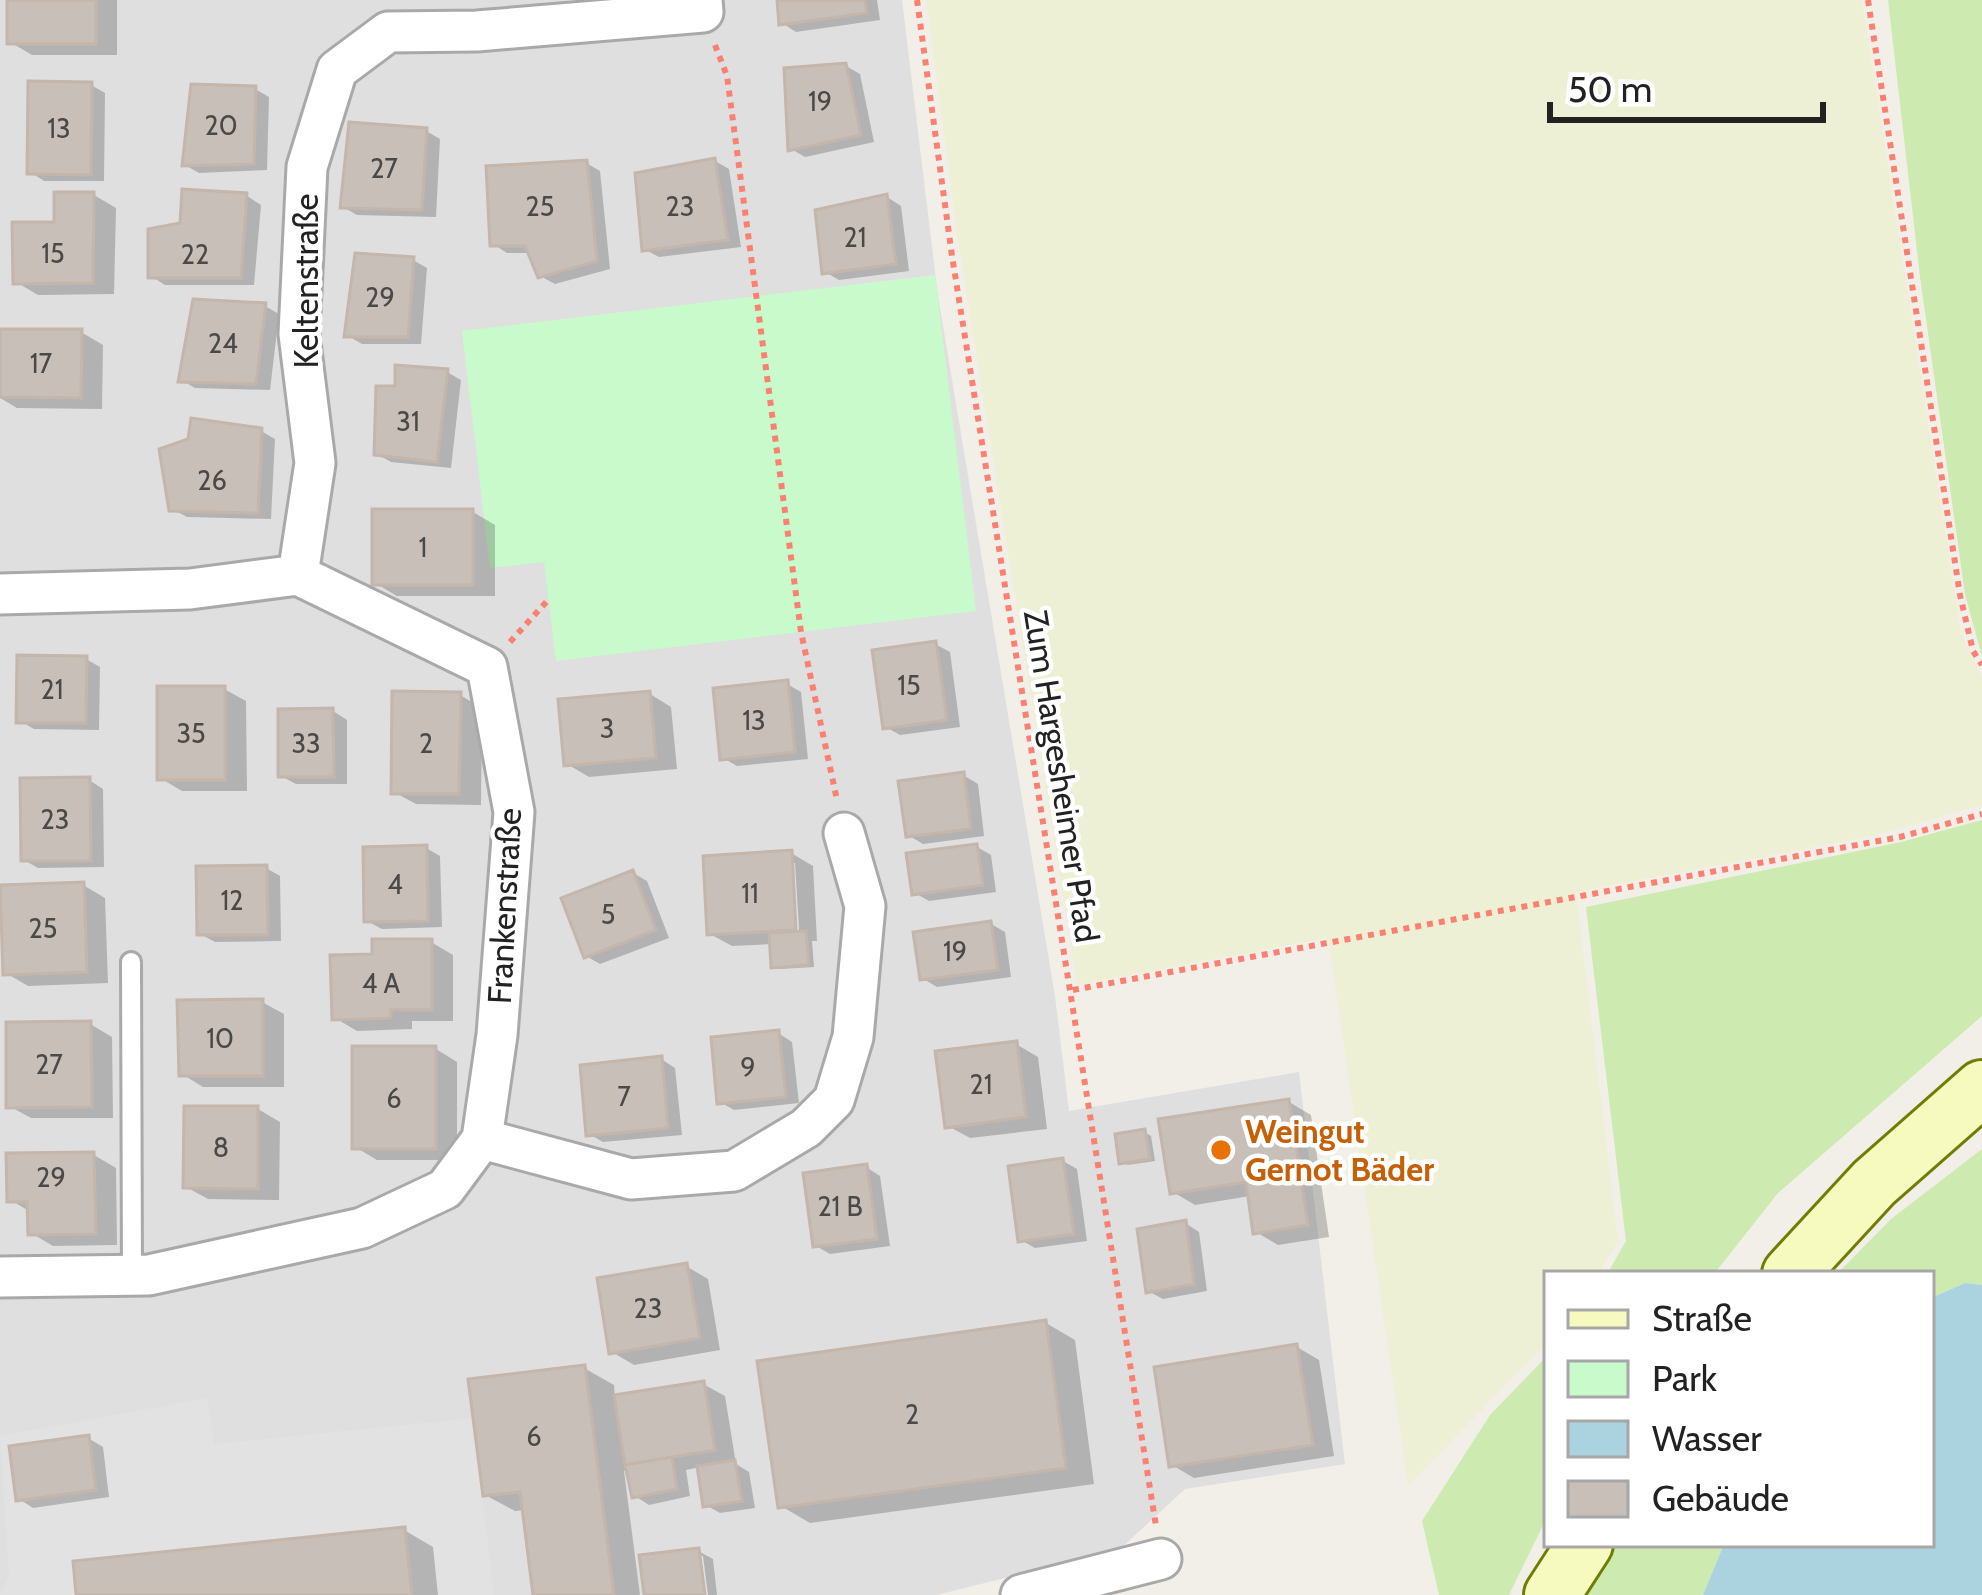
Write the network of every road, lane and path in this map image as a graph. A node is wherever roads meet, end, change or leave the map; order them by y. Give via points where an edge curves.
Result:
1 (917, 0) edge
2 (1868, 0) edge
3 (702, 6) edge
4 (298, 575) junction
5 (0, 594) edge
6 (548, 601) dead end
7 (1982, 665) edge
8 (487, 667) junction
9 (1982, 814) edge
10 (844, 833) joint
11 (131, 962) dead end
12 (1072, 991) junction
13 (1982, 1088) edge
14 (482, 1139) junction
15 (1793, 1271) edge
16 (132, 1275) junction
17 (0, 1277) edge
18 (1583, 1547) edge
19 (1161, 1559) joint
20 (1021, 1595) edge
21 (1552, 1595) edge

1 - 12 path, Zum Hargesheimer Pfad
2 - 7 path via 1960,595
3 - 4 street, Keltenstraße via 476,31 388,32 337,70 307,167 299,334 315,463
3 - 10 path via 727,76 801,632
4 - 5 street via 190,589
4 - 8 street
6 - 8 path
8 - 14 street, Frankenstraße via 514,812
9 - 12 path via 1900,837
10 - 14 street via 865,906 853,1037 834,1100 806,1128 734,1171 631,1179
11 - 16 lane
12 - 19 path, Zum Hargesheimer Pfad
13 - 15 main road via 1874,1183
14 - 16 street, Frankenstraße via 446,1189 362,1228
16 - 17 street, Frankenstraße
18 - 21 main road
19 - 20 street

